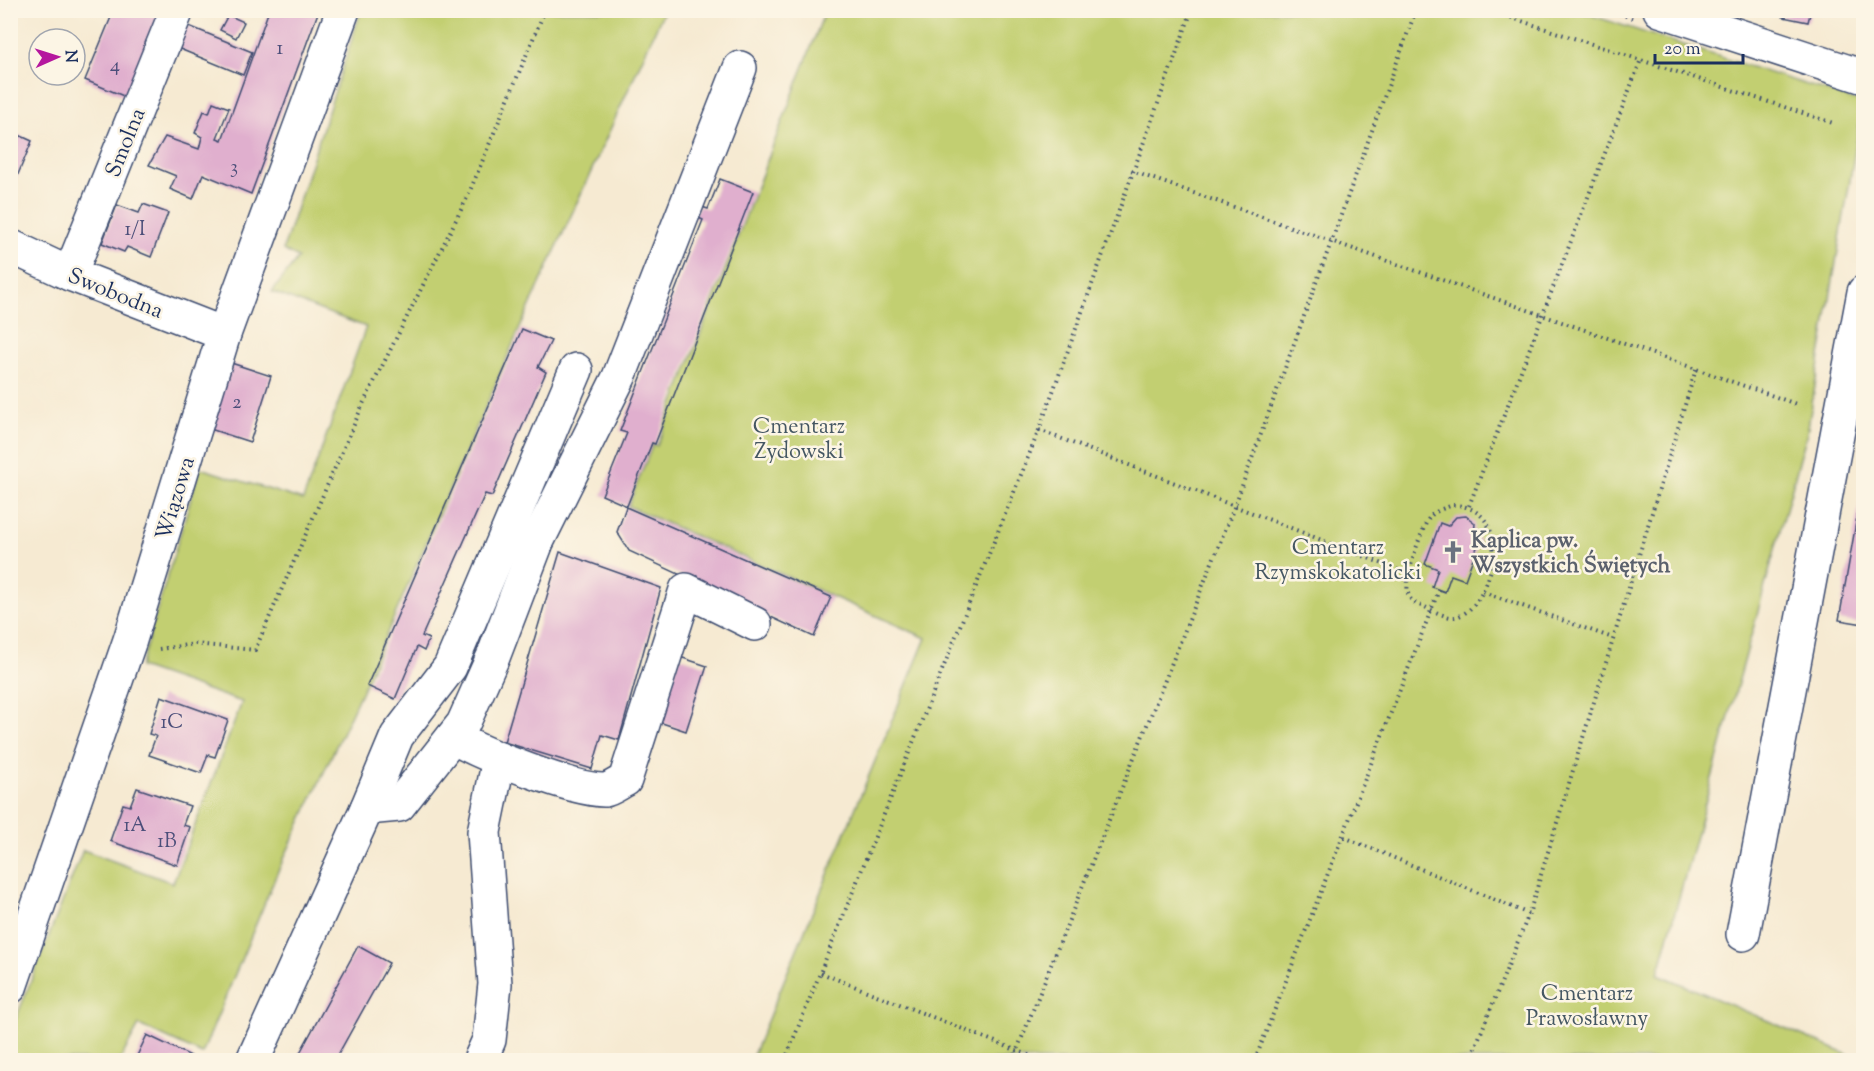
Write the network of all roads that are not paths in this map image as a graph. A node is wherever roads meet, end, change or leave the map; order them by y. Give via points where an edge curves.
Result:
1 (177, 10) edge
2 (343, 10) edge
3 (1660, 10) edge
4 (1706, 18) edge
5 (740, 68) dead end
6 (1863, 77) edge
7 (10, 246) edge
8 (70, 274) junction
9 (1863, 292) edge
10 (224, 334) junction
11 (576, 370) dead end
12 (755, 624) dead end
13 (453, 737) junction
14 (499, 759) junction
15 (367, 808) junction
16 (1743, 934) dead end
17 (10, 987) edge
18 (253, 1060) edge
19 (480, 1060) edge

1 - 8 street, Smolna
2 - 10 street, Wiązowa
3 - 4 street
4 - 6 street
5 - 13 street via 619,377 537,542 493,657 463,724
7 - 8 street, Swobodna
8 - 10 street, Swobodna
9 - 16 street
10 - 17 street, Wiązowa via 130,640
11 - 15 street via 450,667 397,736
12 - 14 street via 686,590 625,780 607,790 586,788
13 - 14 street
13 - 15 street via 399,805
14 - 19 street via 484,832 495,984 489,1040
15 - 18 street

